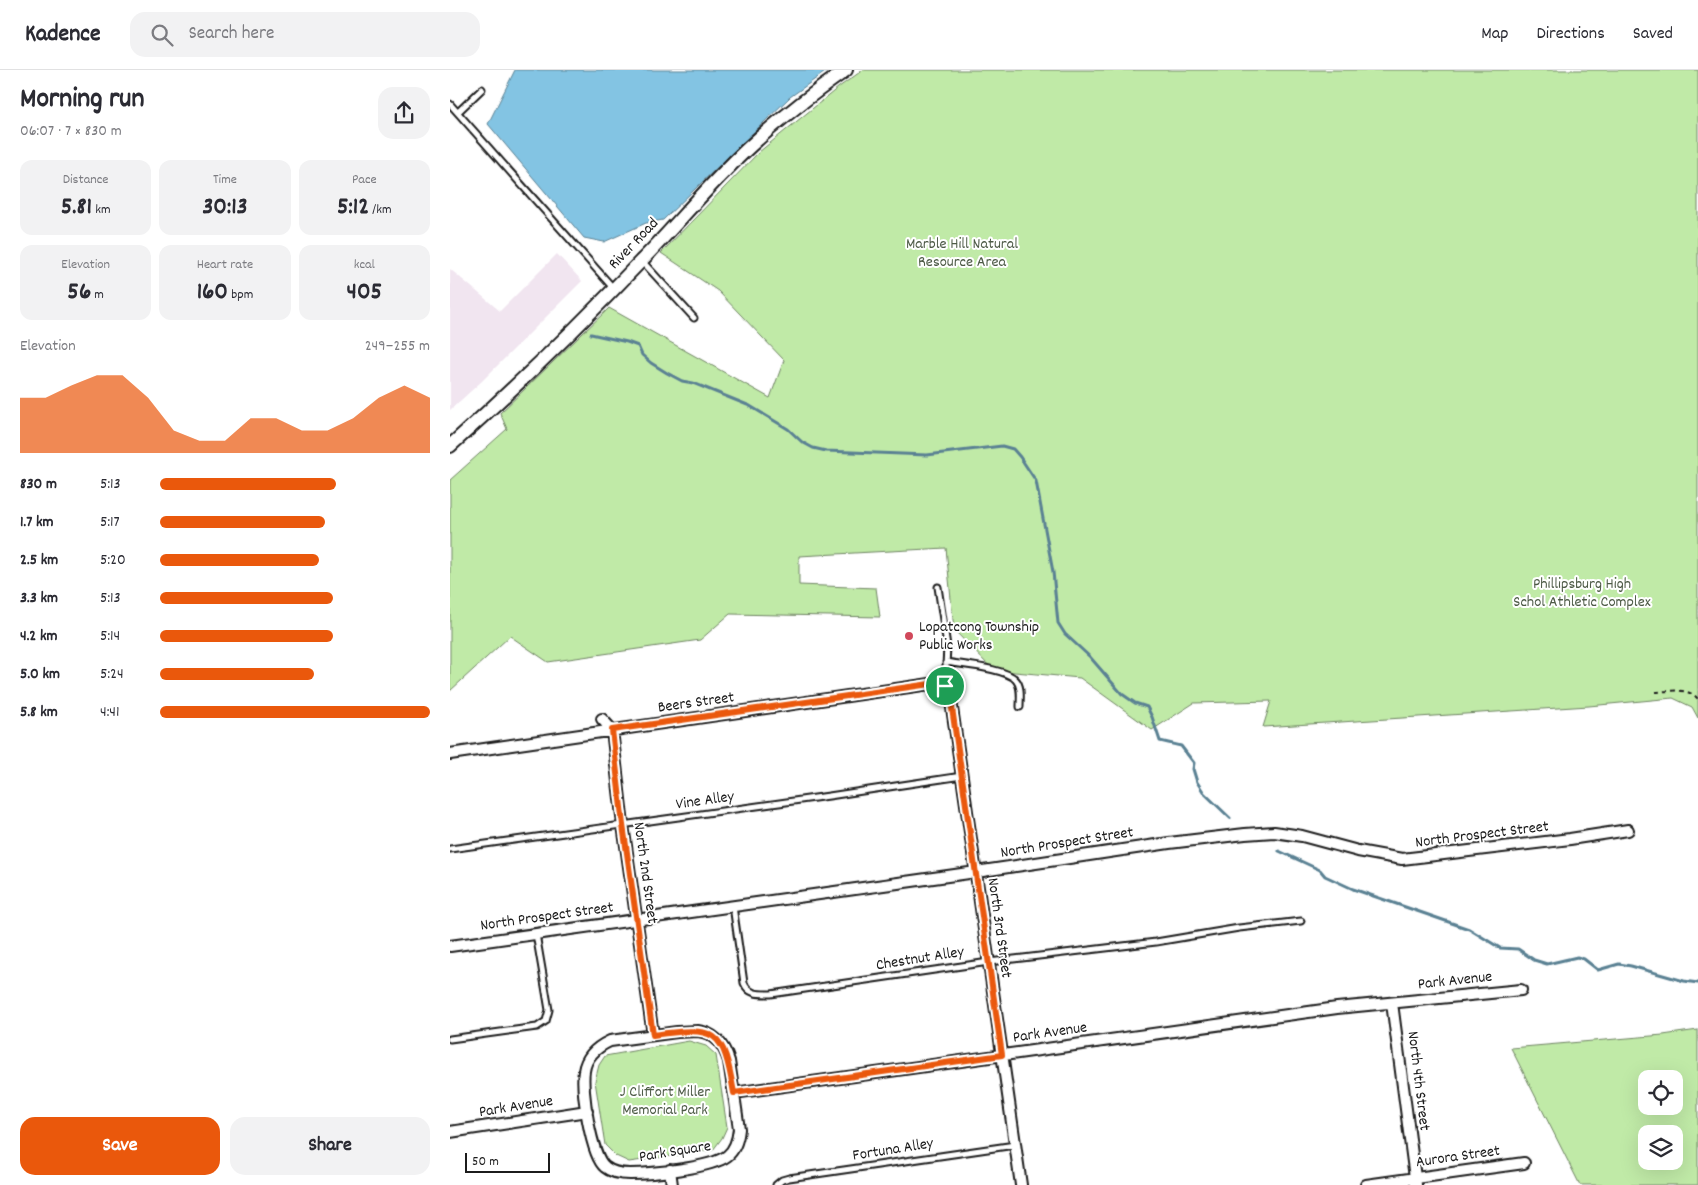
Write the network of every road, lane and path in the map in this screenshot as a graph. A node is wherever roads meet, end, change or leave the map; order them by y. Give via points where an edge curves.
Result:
1 (846, 70) edge
2 (482, 89) dead end
3 (450, 104) edge
4 (458, 112) junction
5 (642, 261) junction
6 (614, 289) junction
7 (694, 318) dead end
8 (450, 446) edge
9 (938, 586) dead end
10 (946, 662) junction
11 (945, 686) junction
12 (1656, 692) dead end
13 (1698, 699) edge
14 (1020, 707) dead end
15 (602, 719) dead end
16 (612, 730) junction
17 (450, 754) edge
18 (962, 776) junction
19 (623, 825) junction
20 (1628, 830) dead end
21 (450, 849) edge
22 (976, 872) junction
23 (733, 906) junction
24 (637, 919) junction
25 (1301, 921) dead end
26 (536, 933) junction
27 (450, 946) edge
28 (989, 962) junction
29 (1521, 990) dead end
30 (1392, 1003) junction
31 (653, 1035) junction
32 (450, 1038) edge
33 (1002, 1055) junction
34 (734, 1093) junction
35 (587, 1111) junction
36 (450, 1132) edge
37 (1015, 1145) junction
38 (1524, 1162) dead end
39 (670, 1170) junction
40 (1416, 1181) edge
41 (672, 1185) edge
42 (776, 1185) edge
43 (1021, 1185) edge
44 (1366, 1185) edge

1 - 5 street, River Road via 796,106 724,171
2 - 4 lane
3 - 4 lane
4 - 6 lane
5 - 6 street, River Road
5 - 7 lane
6 - 8 street, River Road
9 - 10 lane, North 3rd Street
10 - 11 lane, North 3rd Street
10 - 14 lane via 1012,676 1020,689
11 - 16 street, Beers Street via 930,684
11 - 18 street, North 3rd Street via 950,694
12 - 13 path via 1680,690
15 - 16 street
16 - 17 street, Beers Street
16 - 19 street, North 2nd Street
18 - 19 lane, Vine Alley
18 - 22 street, North 3rd Street
19 - 21 lane, Vine Alley
19 - 24 street, North 2nd Street
20 - 22 street, North Prospect Street via 1402,859 1274,832 1169,842
22 - 23 street, North Prospect Street
22 - 28 street, North 3rd Street
23 - 24 street, North Prospect Street
23 - 28 lane, Chestnut Alley via 744,983 750,992 756,994
24 - 26 street, North Prospect Street
24 - 31 street, North 2nd Street
25 - 28 lane, Chestnut Alley
26 - 27 street, North Prospect Street
26 - 32 lane via 548,1010 546,1022 526,1029
28 - 33 street, North 3rd Street
29 - 30 street, Park Avenue
30 - 33 street, Park Avenue
30 - 40 street, North 4th Street
31 - 34 street, Park Square via 698,1031 715,1037 726,1052
31 - 35 street, Park Square via 610,1041 594,1051 584,1072
33 - 34 street, Park Avenue
33 - 37 street, North 3rd Street
34 - 39 street, Park Square via 738,1135 730,1153 710,1164
35 - 36 street, Park Avenue
35 - 39 street, Park Square via 593,1146 603,1166 630,1174
37 - 42 lane, Fortuna Alley via 789,1178
37 - 43 street, North 3rd Street
38 - 40 street, Aurora Street
39 - 41 street
40 - 44 street, Aurora Street

